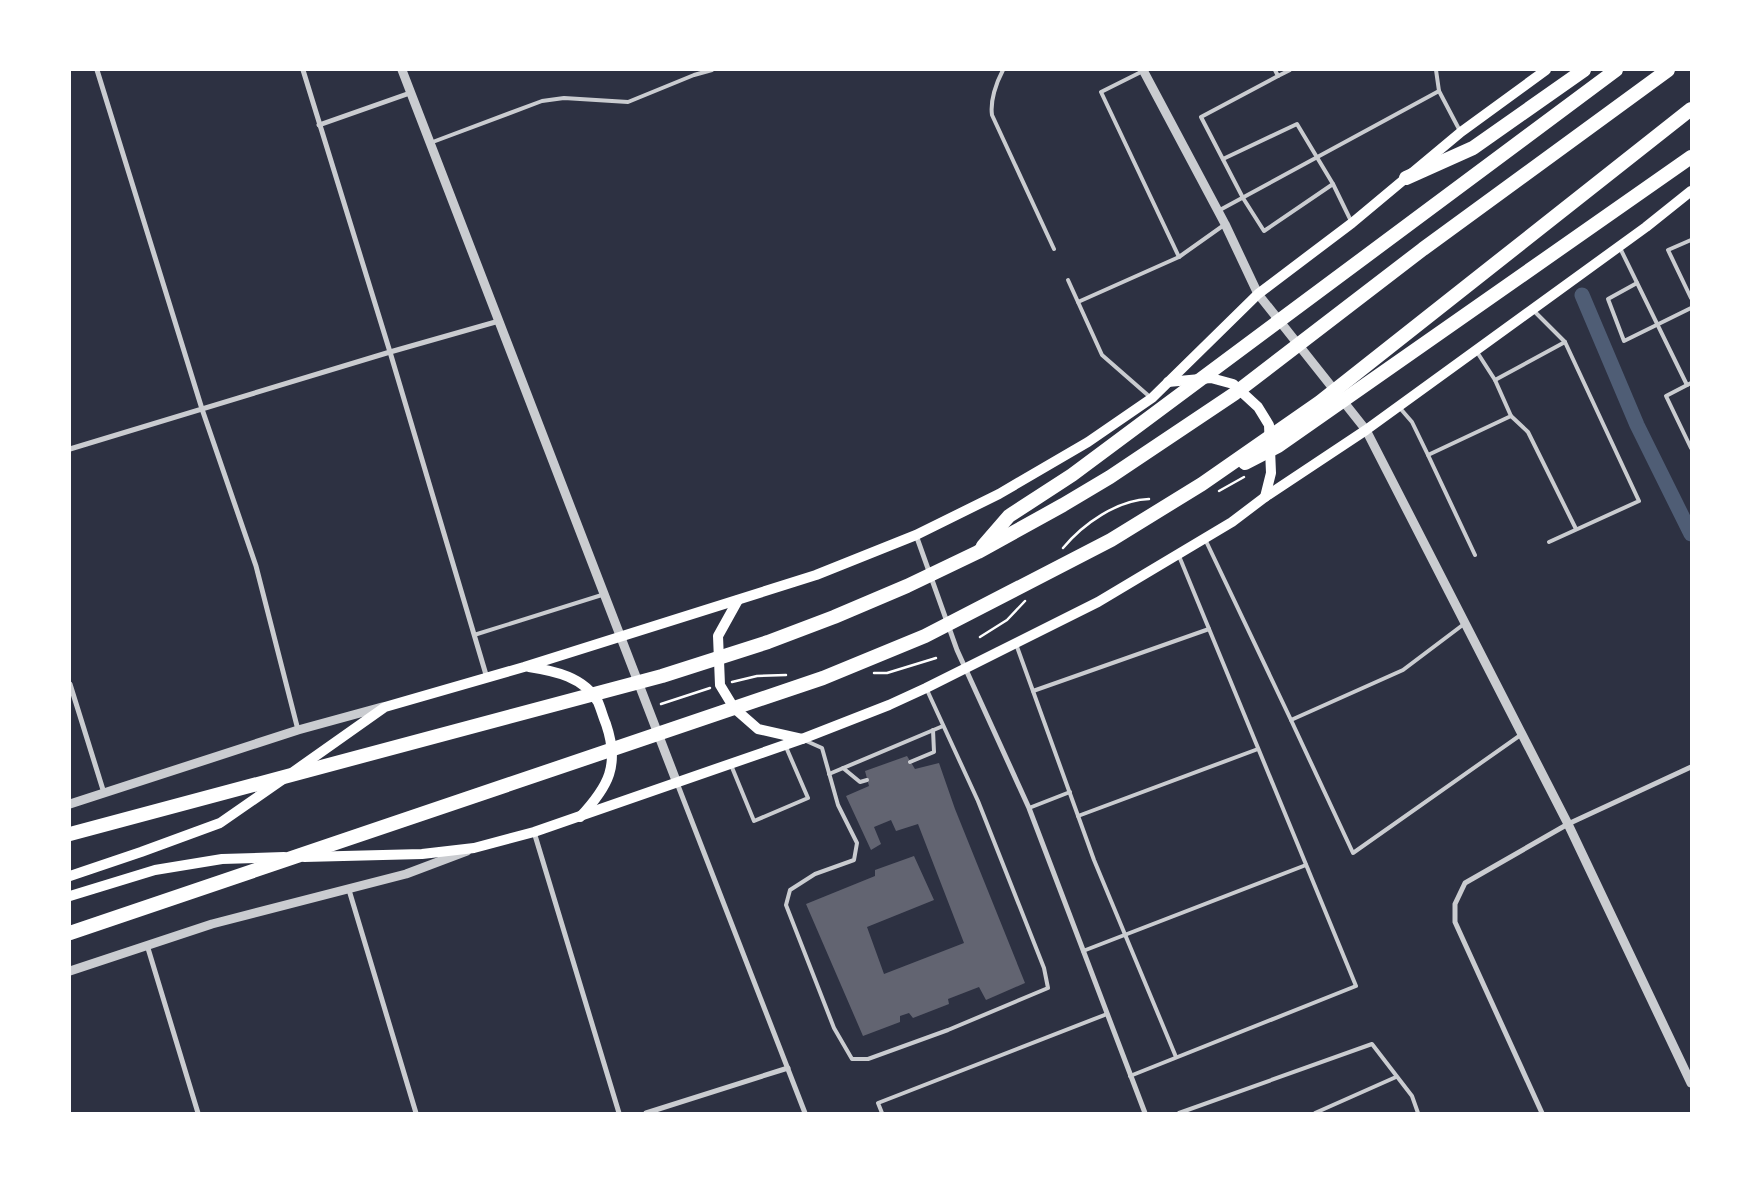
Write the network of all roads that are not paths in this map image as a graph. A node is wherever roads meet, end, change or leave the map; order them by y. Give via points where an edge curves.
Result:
1 (98, 70) edge
2 (302, 70) edge
3 (712, 70) edge
4 (1004, 70) edge
5 (1143, 70) edge
6 (1275, 70) edge
7 (1290, 70) edge
8 (1436, 70) edge
9 (1546, 70) edge
10 (1584, 70) edge
11 (1616, 70) edge
12 (1668, 70) edge
13 (404, 71) edge
14 (1278, 76) junction
15 (1439, 91) junction
16 (410, 93) junction
17 (1691, 109) edge
18 (319, 125) junction
19 (1461, 132) junction
20 (430, 143) junction
21 (1691, 157) edge
22 (1316, 158) junction
23 (1223, 160) junction
24 (1406, 178) junction
25 (1334, 184) junction
26 (1691, 191) edge
27 (1243, 198) junction
28 (1218, 211) junction
29 (1352, 223) junction
30 (1226, 224) junction
31 (1691, 240) edge
32 (1620, 246) junction
33 (1054, 249) dead end
34 (1179, 257) junction
35 (1068, 280) dead end
36 (1638, 283) junction
37 (1258, 294) junction
38 (1691, 298) edge
39 (1078, 302) junction
40 (1691, 308) edge
41 (1532, 309) junction
42 (500, 321) junction
43 (1658, 325) junction
44 (1566, 342) junction
45 (1476, 350) junction
46 (390, 352) junction
47 (1495, 380) junction
48 (1168, 382) junction
49 (1689, 384) edge
50 (1152, 398) junction
51 (1398, 406) junction
52 (202, 409) junction
53 (1511, 416) junction
54 (1366, 430) junction
55 (1691, 448) edge
56 (70, 449) edge
57 (1428, 455) junction
58 (1202, 484) junction
59 (1265, 497) junction
60 (1576, 529) junction
61 (916, 535) junction
62 (1204, 538) junction
63 (1549, 542) dead end
64 (978, 552) junction
65 (1179, 554) junction
66 (1475, 554) dead end
67 (604, 594) junction
68 (738, 600) junction
69 (1465, 623) junction
70 (1209, 629) junction
71 (474, 634) junction
72 (620, 636) junction
73 (1016, 644) junction
74 (524, 667) junction
75 (966, 668) junction
76 (487, 678) junction
77 (70, 684) edge
78 (926, 688) junction
79 (1033, 691) junction
80 (385, 706) junction
81 (1291, 720) junction
82 (944, 726) junction
83 (298, 730) junction
84 (933, 730) junction
85 (1522, 734) junction
86 (802, 739) junction
87 (785, 745) junction
88 (1258, 749) junction
89 (910, 762) dead end
90 (730, 765) junction
91 (1691, 767) edge
92 (844, 768) junction
93 (830, 774) junction
94 (867, 780) dead end
95 (677, 783) junction
96 (1070, 792) junction
97 (104, 793) junction
98 (70, 804) edge
99 (1029, 808) junction
100 (1078, 816) junction
101 (579, 817) junction
102 (1568, 824) junction
103 (534, 832) junction
104 (70, 834) edge
105 (474, 848) junction
106 (1306, 865) junction
107 (70, 876) edge
108 (349, 890) junction
109 (70, 896) edge
110 (70, 933) edge
111 (1125, 935) junction
112 (147, 945) junction
113 (1083, 951) junction
114 (70, 971) edge
115 (1107, 1014) junction
116 (1176, 1057) junction
117 (788, 1068) junction
118 (1130, 1076) junction
119 (1396, 1077) junction
120 (1691, 1083) edge
121 (198, 1113) edge
122 (416, 1113) edge
123 (619, 1113) edge
124 (646, 1113) edge
125 (805, 1113) edge
126 (882, 1113) edge
127 (1145, 1113) edge
128 (1179, 1113) edge
129 (1315, 1113) edge
130 (1418, 1113) edge
131 (1542, 1113) edge

1 - 52 street
2 - 18 street
3 - 20 lane via 628,102 564,98 542,101
4 - 33 lane via 994,94 992,115
5 - 28 street
5 - 34 lane via 1101,92
6 - 14 lane
7 - 14 lane
8 - 15 lane
9 - 19 main road
10 - 24 highway via 1473,148
11 - 64 highway via 1072,475 1009,516
12 - 64 highway via 1423,249 1234,394 1102,482
13 - 16 street
14 - 23 lane via 1201,117
15 - 19 lane
15 - 22 lane
16 - 18 street
16 - 20 street
17 - 58 highway via 1320,402
18 - 46 street
19 - 24 main road
20 - 42 street
21 - 58 highway via 1278,446
22 - 23 lane via 1297,124
22 - 25 lane
22 - 27 lane
23 - 27 lane
24 - 29 main road
25 - 27 lane via 1264,231
25 - 29 lane
26 - 32 main road
27 - 28 lane
28 - 30 street
29 - 37 main road
30 - 34 lane
30 - 37 street
31 - 38 lane via 1668,250
32 - 36 lane
32 - 41 main road
34 - 39 lane
35 - 39 lane
36 - 43 lane
36 - 43 lane via 1608,299 1624,341
37 - 48 main road
37 - 54 street
39 - 50 lane via 1102,355
40 - 43 lane
41 - 44 lane
41 - 45 main road
42 - 46 street
42 - 67 street
43 - 49 lane
44 - 47 lane
44 - 60 lane via 1638,501
45 - 47 lane
45 - 51 main road
46 - 52 street
46 - 71 street
47 - 53 lane
48 - 50 main road
48 - 59 main road via 1211,378 1233,384 1258,407 1269,425 1271,473
49 - 55 lane via 1666,396
50 - 61 main road via 1088,442 999,494
51 - 54 main road
51 - 57 lane via 1412,422
52 - 56 street
52 - 83 street via 256,566
53 - 57 lane
53 - 60 lane via 1528,432
54 - 59 main road
54 - 69 street
57 - 66 lane
58 - 110 highway via 1111,540 925,636 823,678
59 - 62 main road
60 - 63 lane
61 - 68 main road via 816,575
61 - 75 street
62 - 65 main road
62 - 81 lane
64 - 104 highway via 834,617 662,676
65 - 70 lane
65 - 73 main road via 1098,602
67 - 71 lane
67 - 72 street
68 - 72 main road
68 - 86 main road via 718,636 720,685 734,708 758,729
69 - 81 lane via 1403,670
69 - 85 street
70 - 79 lane
70 - 88 lane
71 - 76 street
72 - 74 main road
72 - 95 street
73 - 75 main road
73 - 79 lane
74 - 76 main road
74 - 101 main road via 564,674 586,687 599,704 610,738 610,774
75 - 78 main road
75 - 99 street
76 - 80 main road
77 - 97 street
78 - 82 lane
78 - 86 main road
79 - 96 lane
80 - 83 street
80 - 107 main road via 220,823
81 - 85 lane via 1352,853
82 - 84 lane
82 - 93 lane via 1044,968 1048,988 868,1059 852,1059 834,1028 786,905 790,890 815,874 854,860 857,843 838,805
83 - 97 street
84 - 89 lane via 934,752
84 - 92 lane
85 - 102 street
86 - 87 main road
86 - 93 lane via 822,748
87 - 90 main road
87 - 90 lane via 808,798 754,821
88 - 100 lane
88 - 106 lane
90 - 95 main road
91 - 102 street
92 - 93 lane
92 - 94 lane via 860,782
95 - 101 main road
95 - 117 street
96 - 99 lane
96 - 100 lane
97 - 98 street
99 - 113 street
100 - 111 lane
101 - 103 main road
102 - 120 street
102 - 131 street via 1465,883 1455,904 1455,922
103 - 105 main road
103 - 123 street
105 - 108 street via 406,874
105 - 109 main road via 422,854 222,859 155,870
106 - 111 lane
106 - 116 lane via 1356,986
108 - 112 street via 212,924
108 - 122 street
111 - 113 lane
111 - 116 lane
112 - 114 street
112 - 121 street
113 - 115 street
115 - 118 street
115 - 126 lane via 878,1103
116 - 118 lane
117 - 124 street
117 - 125 street
118 - 127 street
119 - 128 lane via 1372,1044
119 - 129 lane
119 - 130 lane via 1412,1096

